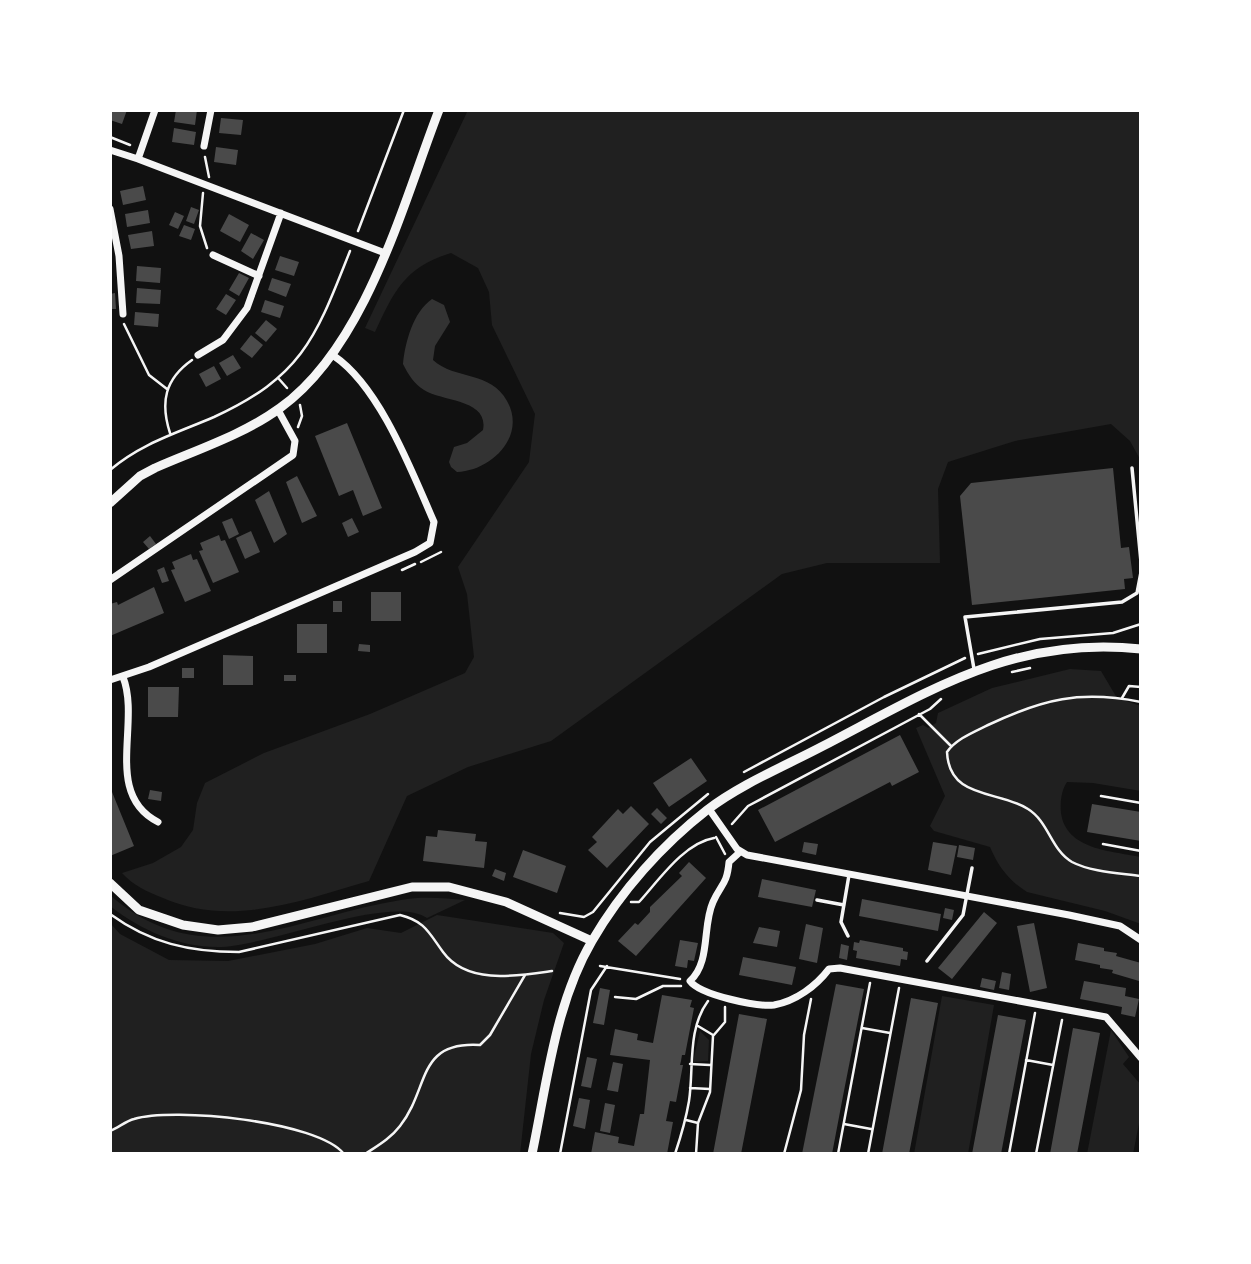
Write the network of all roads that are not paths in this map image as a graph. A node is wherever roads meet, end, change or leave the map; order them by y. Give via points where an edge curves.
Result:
1 (155, 110) edge
2 (211, 110) edge
3 (439, 110) edge
4 (204, 146) road end
5 (110, 150) edge
6 (138, 159) junction
7 (111, 213) edge
8 (281, 213) junction
9 (385, 253) junction
10 (214, 255) road end
11 (258, 276) junction
12 (122, 314) road end
13 (198, 355) road end
14 (334, 356) junction
15 (278, 410) junction
16 (1132, 468) dead end
17 (110, 503) edge
18 (1141, 562) edge
19 (1141, 572) edge
20 (110, 580) edge
21 (1141, 649) edge
22 (974, 670) junction
23 (124, 677) junction
24 (110, 680) edge
25 (709, 809) junction
26 (158, 822) dead end
27 (740, 852) junction
28 (972, 868) dead end
29 (849, 874) junction
30 (110, 883) edge
31 (967, 896) junction
32 (817, 900) dead end
33 (844, 905) junction
34 (848, 936) dead end
35 (1141, 940) edge
36 (592, 941) junction
37 (927, 961) dead end
38 (1141, 1058) edge
39 (532, 1154) edge

1 - 6 street
2 - 4 street
3 - 9 street
5 - 6 street
6 - 8 street
7 - 12 street
8 - 9 street
8 - 11 street
9 - 14 street
10 - 11 street
11 - 13 street via 247,307 223,341
14 - 15 street
14 - 23 street via 374,397 433,523 433,538 415,552
15 - 17 street via 155,468
15 - 20 street via 296,441 293,455
16 - 18 lane
19 - 22 lane via 1137,593 1122,602 965,617
21 - 22 street via 1072,648
22 - 25 street
23 - 24 street
23 - 26 street via 128,784 144,815
25 - 27 street
25 - 36 street via 672,840 623,896
27 - 29 street
27 - 38 street via 729,862 725,886 713,902 700,966 690,981 701,992 775,1005 810,990 829,969 840,968 1106,1017
28 - 31 lane
29 - 31 street
29 - 33 lane
30 - 36 street via 139,910 183,925 218,930 252,928 412,887 449,887 506,902
31 - 35 street via 1120,926
31 - 37 lane via 963,915
32 - 33 lane
33 - 34 lane via 841,922
36 - 39 street via 560,1019

